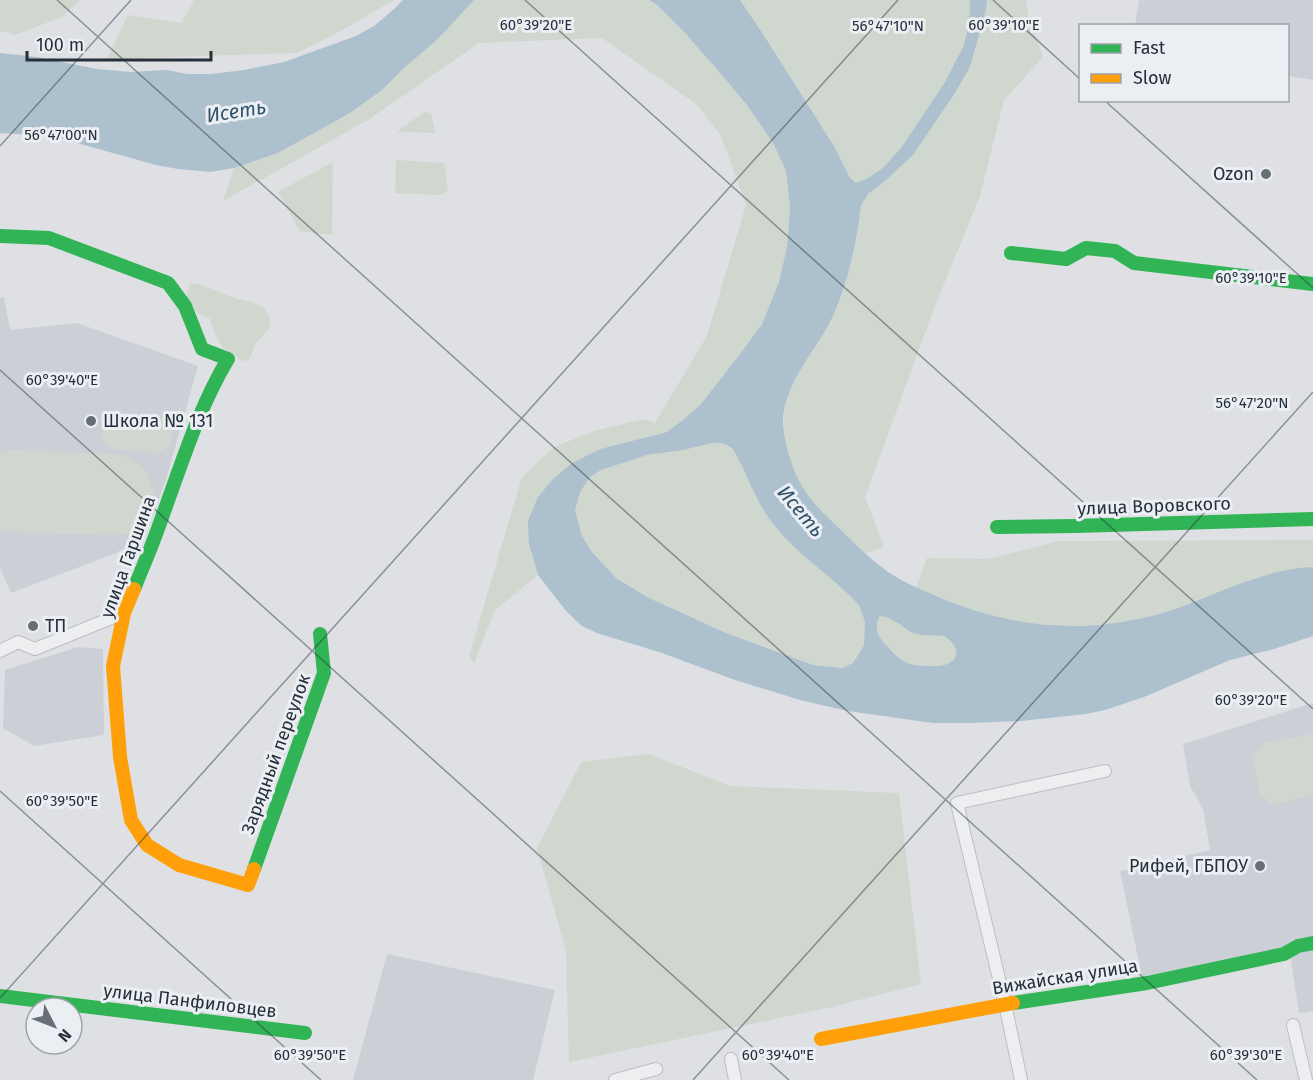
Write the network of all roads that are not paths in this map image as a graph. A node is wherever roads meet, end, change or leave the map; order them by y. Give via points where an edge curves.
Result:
1 (0, 236) edge
2 (1011, 253) dead end
3 (1313, 284) edge
4 (1313, 519) edge
5 (997, 527) dead end
6 (124, 613) junction
7 (320, 634) dead end
8 (0, 651) edge
9 (1105, 771) dead end
10 (248, 885) joint
11 (1313, 943) edge
12 (0, 996) edge
13 (1005, 1004) junction
14 (1293, 1025) dead end
15 (305, 1033) dead end
16 (821, 1039) dead end
17 (731, 1059) dead end
18 (656, 1069) dead end
19 (615, 1080) edge
20 (735, 1080) edge
21 (1021, 1080) edge
22 (1306, 1080) edge

1 - 6 street, улица Гаршина via 49,238 168,283 185,306 202,349 228,359 214,382 182,460
2 - 3 street via 1066,259 1086,248 1115,251 1134,263
4 - 5 street, улица Воровского
6 - 8 street via 35,649 18,642
6 - 10 street, улица Гаршина via 113,666 120,757 131,820 147,845 178,865
7 - 10 street, Зарядный переулок via 324,673
9 - 13 street via 957,803
11 - 13 street, Вижайская улица via 1284,954 1147,984
12 - 15 street, улица Панфиловцев
13 - 16 street, Вижайская улица
13 - 21 street
14 - 22 street
17 - 20 street
18 - 19 street

